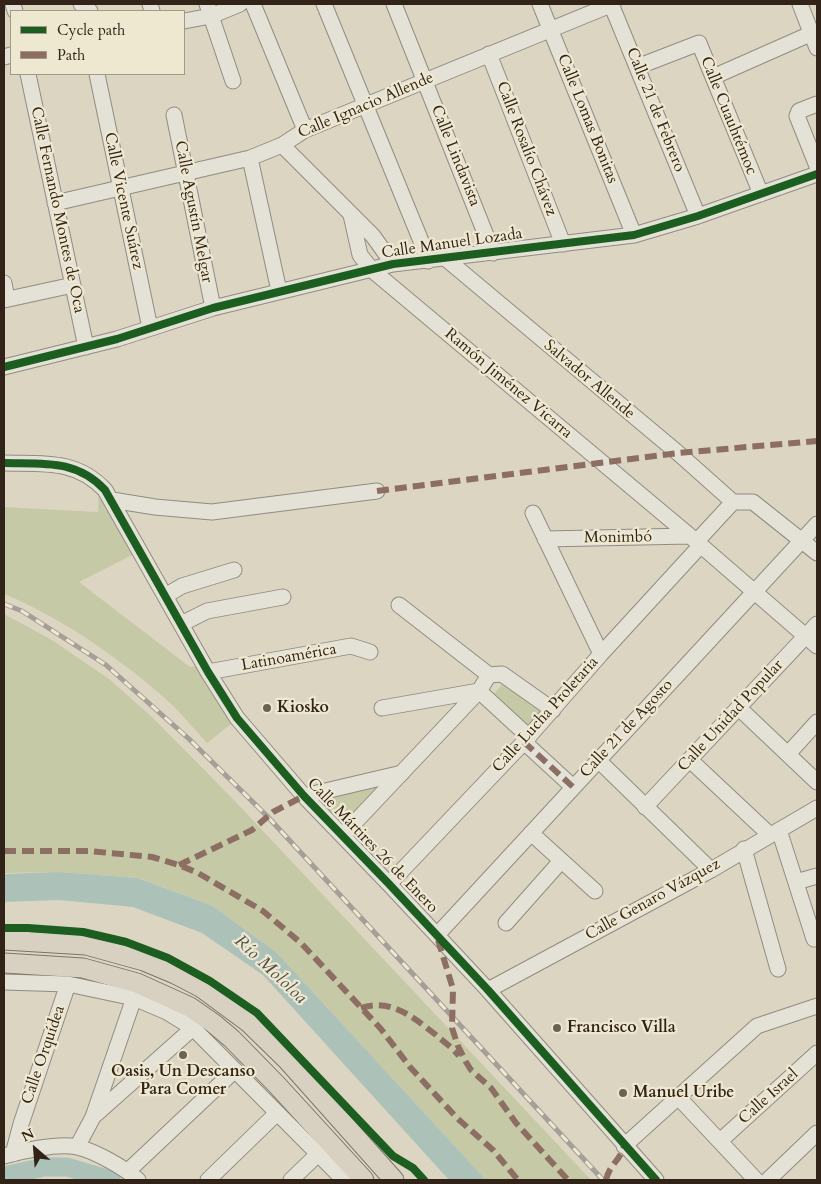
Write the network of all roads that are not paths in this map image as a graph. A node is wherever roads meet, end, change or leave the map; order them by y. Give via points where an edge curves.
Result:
1 (240, 4) edge
2 (253, 4) edge
3 (324, 4) edge
4 (394, 4) edge
5 (540, 4) edge
6 (612, 4) edge
7 (800, 4) edge
8 (209, 10) edge
9 (185, 21) edge
10 (550, 29) junction
11 (814, 32) edge
12 (817, 48) edge
13 (489, 54) junction
14 (637, 67) junction
15 (28, 75) edge
16 (97, 75) edge
17 (713, 77) junction
18 (233, 81) dead end
19 (425, 81) junction
20 (817, 104) edge
21 (365, 105) junction
22 (174, 115) dead end
23 (305, 130) junction
24 (282, 145) junction
25 (250, 158) junction
26 (817, 166) edge
27 (186, 173) junction
28 (817, 174) edge
29 (121, 188) junction
30 (760, 194) junction
31 (55, 203) junction
32 (351, 215) junction
33 (698, 216) junction
34 (634, 235) junction
35 (562, 244) junction
36 (493, 253) junction
37 (445, 258) junction
38 (428, 261) junction
39 (394, 264) junction
40 (372, 270) junction
41 (4, 282) edge
42 (74, 285) junction
43 (278, 291) junction
44 (5, 299) edge
45 (213, 308) junction
46 (150, 328) junction
47 (86, 346) junction
48 (4, 367) edge
49 (4, 463) edge
50 (377, 491) dead end
51 (112, 500) junction
52 (733, 502) junction
53 (533, 514) dead end
54 (817, 524) edge
55 (545, 539) junction
56 (802, 540) junction
57 (696, 541) junction
58 (817, 553) edge
59 (234, 570) dead end
60 (755, 592) junction
61 (165, 596) junction
62 (283, 597) dead end
63 (399, 605) dead end
64 (181, 624) junction
65 (817, 624) edge
66 (812, 641) edge
67 (370, 652) dead end
68 (601, 654) junction
69 (208, 672) junction
70 (489, 675) junction
71 (479, 691) junction
72 (382, 708) dead end
73 (739, 708) junction
74 (552, 710) junction
75 (817, 722) edge
76 (526, 739) junction
77 (788, 754) junction
78 (598, 760) junction
79 (690, 760) junction
80 (402, 773) junction
81 (817, 782) edge
82 (573, 787) junction
83 (304, 796) junction
84 (645, 807) junction
85 (817, 808) edge
86 (775, 832) junction
87 (531, 834) junction
88 (342, 835) junction
89 (744, 849) junction
90 (561, 861) junction
91 (711, 870) junction
92 (817, 876) edge
93 (796, 882) junction
94 (389, 884) junction
95 (595, 892) dead end
96 (506, 923) dead end
97 (437, 935) junction
98 (817, 938) edge
99 (4, 940) edge
100 (4, 963) edge
101 (778, 969) dead end
102 (4, 982) edge
103 (68, 984) junction
104 (488, 990) junction
105 (134, 998) junction
106 (817, 1006) edge
107 (193, 1028) junction
108 (817, 1053) edge
109 (235, 1070) junction
110 (679, 1098) junction
111 (277, 1113) junction
112 (93, 1117) junction
113 (815, 1141) edge
114 (720, 1142) junction
115 (624, 1146) junction
116 (77, 1147) junction
117 (318, 1154) junction
118 (8, 1155) edge
119 (133, 1176) edge
120 (208, 1180) edge
121 (291, 1180) edge
122 (344, 1180) edge
123 (364, 1180) edge
124 (394, 1180) edge
125 (656, 1180) edge
126 (756, 1180) edge
127 (768, 1180) edge

1 - 8 street
2 - 23 street
3 - 21 street
4 - 19 street, Calle Lindavista
5 - 10 street, Calle Lomas Bonitas
6 - 10 street, Calle Ignacio Allende
6 - 14 street, Calle 21 de Febrero
7 - 11 street
8 - 9 street
8 - 18 street
10 - 13 street, Calle Ignacio Allende
10 - 34 street, Calle Lomas Bonitas
11 - 12 street
11 - 17 street
13 - 19 street, Calle Ignacio Allende
13 - 35 street, Calle Rosalío Chávez
14 - 17 street, Calle Cuauhtémoc via 699,43
14 - 33 street, Calle 21 de Febrero
15 - 31 street, Calle Fernando Montes de Oca
16 - 29 street, Calle Vicente Suárez
17 - 30 street, Calle Cuauhtémoc
19 - 21 street, Calle Ignacio Allende
19 - 36 street, Calle Lindavista
20 - 26 street via 799,111 797,116
21 - 23 street, Calle Ignacio Allende
21 - 38 street
22 - 27 street, Calle Agustín Melgar
23 - 24 street, Calle Ignacio Allende
24 - 25 street, Calle Ignacio Allende
24 - 32 street
25 - 27 street, Calle Ignacio Allende
25 - 43 street
27 - 29 street, Calle Ignacio Allende
27 - 45 street, Calle Agustín Melgar
28 - 30 street, Calle Manuel Lozada
29 - 31 street, Calle Ignacio Allende
29 - 46 street, Calle Vicente Suárez
30 - 33 street, Calle Manuel Lozada
31 - 42 street, Calle Fernando Montes de Oca
32 - 39 street via 374,236
32 - 40 street, Ramón Jiménez Vicarra via 360,255
33 - 34 street, Calle Manuel Lozada
34 - 35 street, Calle Manuel Lozada
35 - 36 street, Calle Manuel Lozada
36 - 37 street, Calle Manuel Lozada
37 - 38 street, Calle Manuel Lozada
37 - 52 street, Salvador Allende
38 - 39 street, Calle Manuel Lozada
39 - 40 street, Calle Manuel Lozada
40 - 43 street, Calle Manuel Lozada
40 - 57 street, Ramón Jiménez Vicarra
41 - 44 street
42 - 44 street
42 - 47 street, Calle Fernando Montes de Oca
43 - 45 street, Calle Manuel Lozada
45 - 46 street, Calle Manuel Lozada
46 - 47 street, Calle Manuel Lozada
47 - 48 street, Calle Manuel Lozada
49 - 51 street, Calle Mártires 26 de Enero via 61,465 95,480
50 - 51 street via 212,512
51 - 61 street, Calle Mártires 26 de Enero
52 - 56 street via 753,502
52 - 57 street, Calle Lucha Proletaria
53 - 55 street
54 - 56 street, Calle 21 de Agosto
55 - 57 street, Monimbó
55 - 68 street
56 - 58 street
56 - 60 street, Calle 21 de Agosto
57 - 60 street, Ramón Jiménez Vicarra
57 - 68 street, Calle Lucha Proletaria
59 - 61 street via 182,586
60 - 66 street, Ramón Jiménez Vicarra
60 - 78 street, Calle 21 de Agosto
61 - 64 street, Calle Mártires 26 de Enero
62 - 64 street via 207,611
63 - 70 street
64 - 69 street, Calle Mártires 26 de Enero
65 - 66 street, Calle Unidad Popular
66 - 73 street, Calle Unidad Popular
67 - 69 street, Latinoamérica via 351,646
68 - 74 street, Calle Lucha Proletaria
69 - 83 street, Calle Mártires 26 de Enero via 237,718
70 - 71 street
70 - 74 street via 502,674
71 - 72 street
71 - 76 street
71 - 80 street
73 - 77 street
73 - 79 street, Calle Unidad Popular
74 - 76 street, Calle Lucha Proletaria
75 - 77 street
76 - 82 street
76 - 94 street, Calle Lucha Proletaria
77 - 81 street
78 - 82 street, Calle 21 de Agosto
78 - 84 street
79 - 84 street, Calle Unidad Popular
79 - 86 street
80 - 83 street
80 - 88 street
82 - 87 street, Calle 21 de Agosto
83 - 88 street, Calle Mártires 26 de Enero
84 - 91 street
85 - 86 street, Calle Genaro Vázquez
86 - 89 street, Calle Genaro Vázquez
86 - 93 street
87 - 90 street
87 - 97 street, Calle 21 de Agosto
88 - 94 street, Calle Mártires 26 de Enero
89 - 91 street, Calle Genaro Vázquez
89 - 101 street
90 - 95 street
90 - 96 street
91 - 104 street, Calle Genaro Vázquez
92 - 93 street
93 - 98 street via 814,939
94 - 97 street, Calle Mártires 26 de Enero
97 - 104 street, Calle Mártires 26 de Enero
99 - 124 main road via 86,945 144,961 202,988 248,1022 281,1054
100 - 123 main road via 83,968 137,983 190,1007 232,1040
102 - 103 street
103 - 105 street
103 - 118 street, Calle Orquídea
104 - 115 street, Calle Mártires 26 de Enero
105 - 107 street
105 - 112 street
106 - 110 street via 757,1026
107 - 109 street
107 - 112 street
108 - 114 street, Calle Israel
109 - 111 street
109 - 119 street
110 - 114 street
110 - 115 street
111 - 117 street
111 - 120 street
112 - 116 street
113 - 127 street
114 - 126 street
115 - 125 street, Calle Mártires 26 de Enero
116 - 118 street via 42,1148
116 - 119 street
117 - 121 street
117 - 122 street

